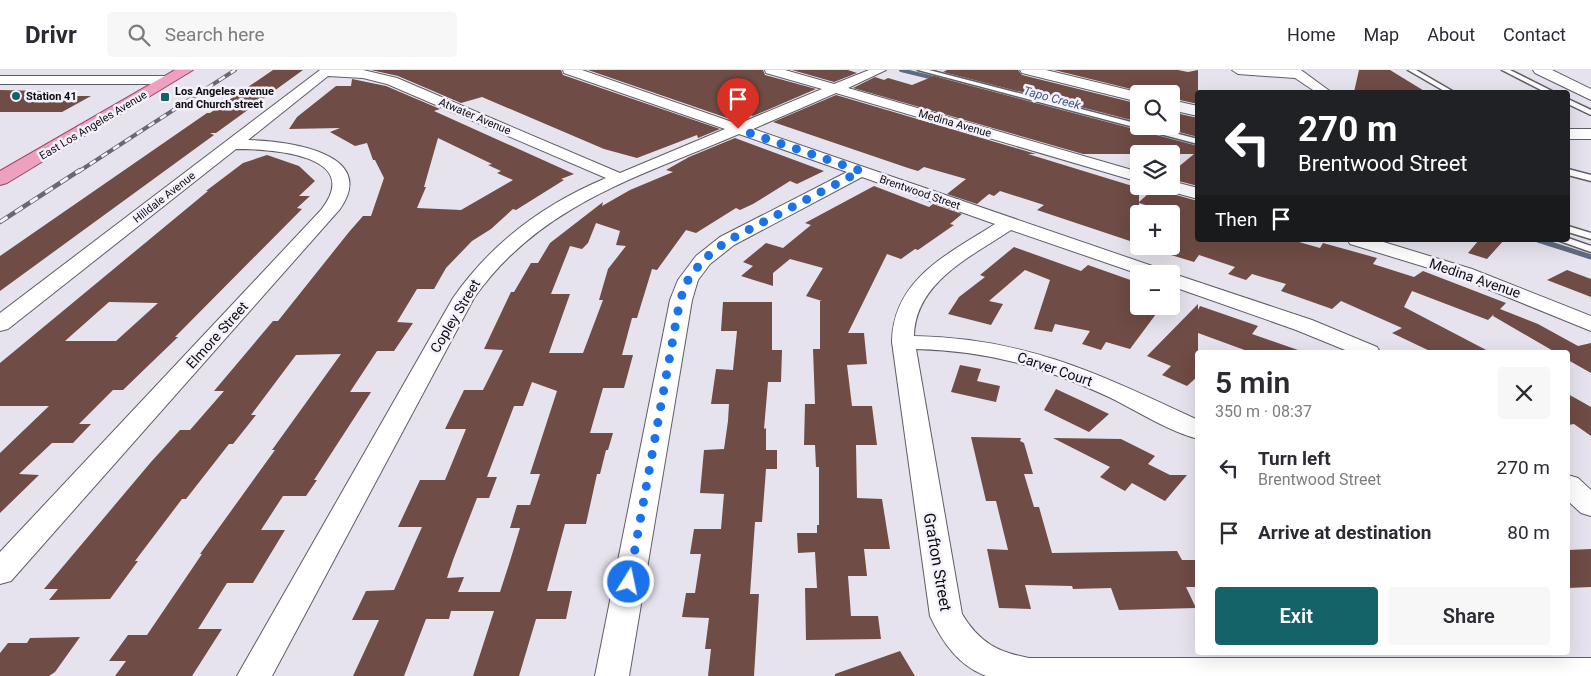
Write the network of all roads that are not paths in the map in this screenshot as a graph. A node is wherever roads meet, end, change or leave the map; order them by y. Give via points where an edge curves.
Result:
1 (186, 70) edge
2 (569, 70) edge
3 (771, 70) edge
4 (880, 70) edge
5 (921, 70) edge
6 (1027, 70) edge
7 (1238, 70) edge
8 (1411, 70) edge
9 (1505, 70) edge
10 (1540, 70) edge
11 (1556, 70) edge
12 (327, 71) edge
13 (1296, 72) edge
14 (0, 80) edge
15 (168, 80) junction
16 (1591, 86) edge
17 (835, 89) junction
18 (1321, 90) edge
19 (1446, 90) edge
20 (1546, 90) edge
21 (1130, 95) edge
22 (1591, 95) edge
23 (1570, 102) edge
24 (1180, 107) edge
25 (1195, 110) edge
26 (1591, 113) edge
27 (738, 129) junction
28 (1570, 134) edge
29 (1591, 134) edge
30 (1195, 141) edge
31 (233, 144) junction
32 (8, 170) edge
33 (861, 171) junction
34 (1570, 173) edge
35 (1130, 174) edge
36 (619, 178) junction
37 (1591, 178) edge
38 (0, 179) edge
39 (1180, 189) edge
40 (1195, 193) edge
41 (1010, 222) junction
42 (1570, 230) edge
43 (1591, 236) edge
44 (1364, 242) edge
45 (1568, 242) edge
46 (1591, 249) edge
47 (1132, 265) edge
48 (1180, 282) edge
49 (0, 324) edge
50 (1591, 324) edge
51 (902, 342) junction
52 (1364, 350) edge
53 (1195, 429) edge
54 (1570, 487) edge
55 (1591, 506) edge
56 (0, 572) edge
57 (1591, 673) edge
58 (254, 676) edge
59 (612, 676) edge

1 - 15 main road, East Los Angeles Avenue
2 - 27 street, Brentwood Street
3 - 17 street, Medina Avenue
4 - 17 street, Copley Street
5 - 30 lane
6 - 21 street
7 - 13 street
8 - 19 lane
9 - 20 lane
10 - 22 street
11 - 16 street
12 - 31 street, Hilldale Avenue
12 - 36 street, Atwater Avenue via 363,74 392,81
13 - 18 street
14 - 15 street
15 - 32 main road, East Los Angeles Avenue
17 - 27 street, Copley Street
17 - 35 street, Medina Avenue
23 - 26 lane
24 - 25 street
27 - 33 street, Brentwood Street
27 - 36 street, Copley Street
28 - 29 street
31 - 49 street, Hilldale Avenue
31 - 56 street, Elmore Street via 279,146 318,157 332,165 339,174 342,186 339,198
32 - 38 main road, East Los Angeles Avenue
33 - 41 street, Brentwood Street
33 - 59 street via 727,241 703,260 688,280 680,300
34 - 37 lane
36 - 58 street, Copley Street via 545,216 510,242 482,272 464,298
39 - 40 street
41 - 47 street, Brentwood Street
41 - 51 street, Grafton Street via 923,284 906,311
42 - 43 lane
44 - 50 street, Medina Avenue via 1465,273
45 - 46 lane
48 - 52 street via 1304,325
51 - 53 street, Carver Court via 968,345 1033,359 1084,377
51 - 57 street, Grafton Street via 946,616 958,639 985,661 1004,669 1029,673
54 - 55 street

